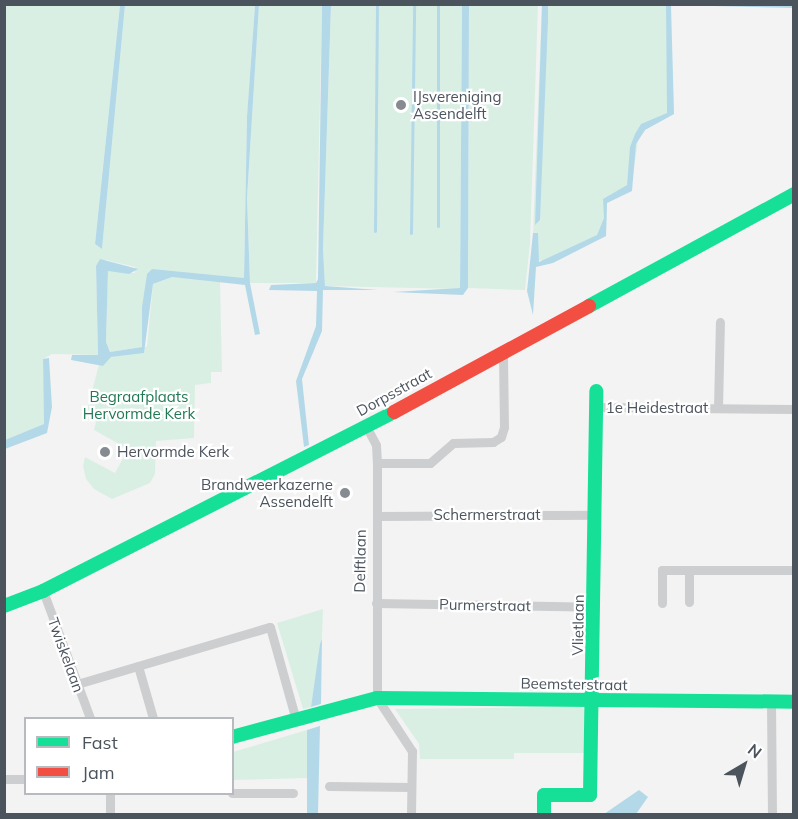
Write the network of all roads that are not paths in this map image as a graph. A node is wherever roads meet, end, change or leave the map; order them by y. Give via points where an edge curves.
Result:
1 (794, 194) edge
2 (720, 322) dead end
3 (503, 351) junction
4 (596, 391) dead end
5 (596, 407) junction
6 (718, 408) junction
7 (794, 409) edge
8 (366, 426) junction
9 (377, 463) junction
10 (596, 515) junction
11 (377, 516) junction
12 (689, 570) junction
13 (794, 570) edge
14 (43, 591) junction
15 (376, 603) junction
16 (662, 603) dead end
17 (689, 603) dead end
18 (4, 606) edge
19 (595, 607) junction
20 (138, 666) junction
21 (77, 684) junction
22 (377, 698) junction
23 (594, 701) junction
24 (771, 702) junction
25 (794, 702) edge
26 (90, 717) edge
27 (153, 717) edge
28 (296, 720) junction
29 (234, 736) edge
30 (4, 779) edge
31 (24, 779) edge
32 (329, 786) dead end
33 (411, 787) junction
34 (234, 793) edge
35 (293, 793) dead end
36 (110, 795) edge
37 (110, 814) edge
38 (411, 814) edge
39 (544, 814) edge
40 (772, 814) edge

1 - 3 street, Dorpsstraat
2 - 6 street, 1e Heidestraat
3 - 8 street, Dorpsstraat
3 - 9 street via 501,437 493,442 453,443 430,463
4 - 5 street, Vlietlaan
5 - 6 street, 1e Heidestraat
5 - 10 street, Vlietlaan
6 - 7 street, 1e Heidestraat
8 - 9 street, Delftlaan via 376,445
8 - 14 street, Dorpsstraat
9 - 11 street, Delftlaan
10 - 11 street, Schermerstraat
10 - 19 street, Vlietlaan
11 - 15 street, Delftlaan
12 - 13 street
12 - 16 street via 662,570
12 - 17 street
14 - 18 street, Dorpsstraat
14 - 21 street, Twiskelaan
15 - 19 street, Purmerstraat
15 - 22 street, Delftlaan
19 - 23 street, Vlietlaan
20 - 21 street
20 - 27 street
20 - 28 street via 270,627
21 - 26 street, Twiskelaan
22 - 23 street, Beemsterstraat
22 - 28 street
22 - 33 street via 412,751
23 - 24 street, Beemsterstraat
23 - 39 street, Vlietlaan via 590,795 544,795
24 - 25 street, Beemsterstraat
24 - 40 street
28 - 29 street
30 - 31 street
32 - 33 street
33 - 38 street
34 - 35 street
36 - 37 street

